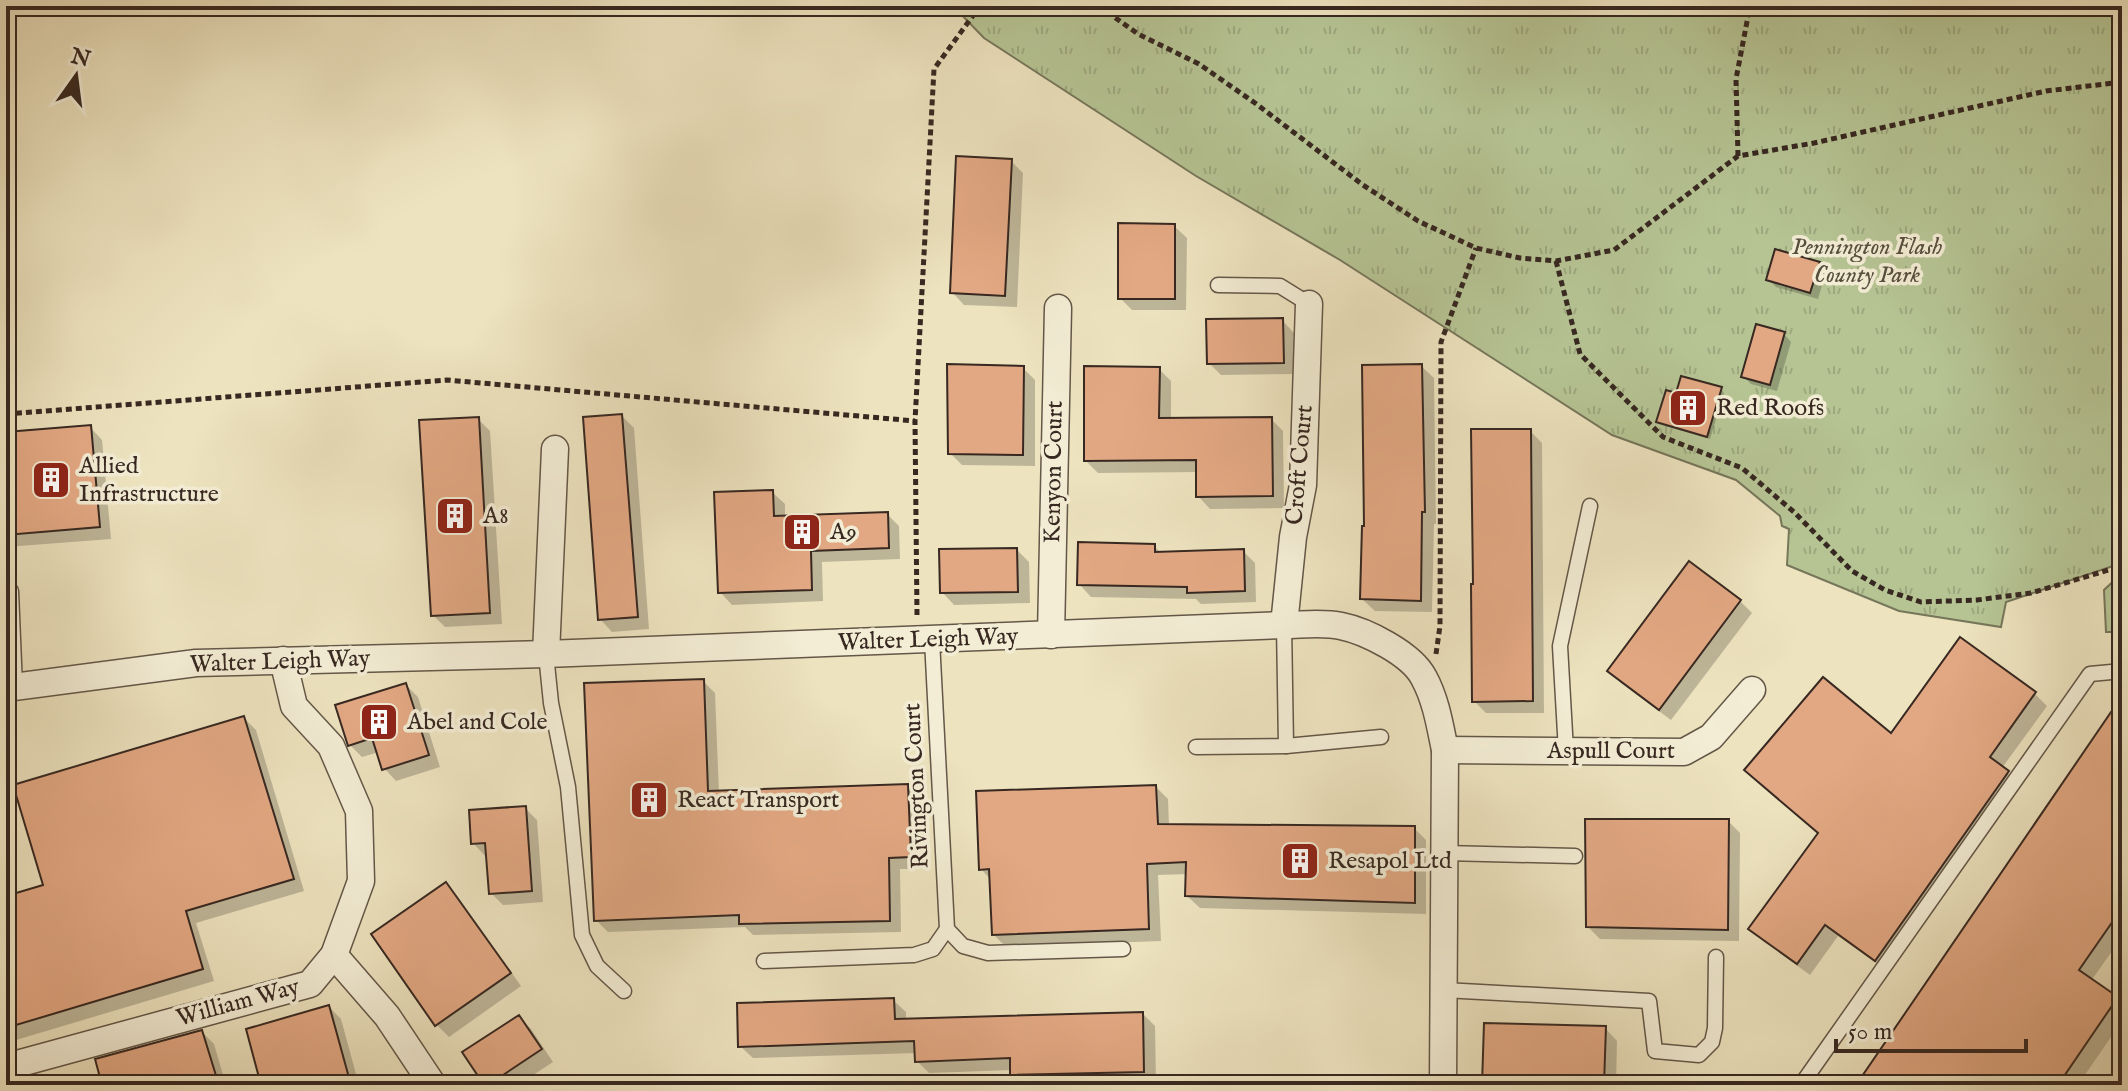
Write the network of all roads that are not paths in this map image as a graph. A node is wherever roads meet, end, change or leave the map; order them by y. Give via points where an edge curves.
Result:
1 (1218, 285) dead end
2 (1309, 304) joint
3 (1058, 308) dead end
4 (555, 449) dead end
5 (1590, 506) dead end
6 (11, 591) dead end
7 (1284, 625) junction
8 (1051, 635) junction
9 (924, 640) junction
10 (546, 654) junction
11 (283, 660) junction
12 (2122, 671) edge
13 (10, 687) edge
14 (1752, 690) dead end
15 (1381, 737) dead end
16 (1286, 746) junction
17 (1196, 747) dead end
18 (1445, 750) junction
19 (1566, 751) junction
20 (1444, 853) junction
21 (1575, 856) dead end
22 (947, 929) junction
23 (1123, 949) dead end
24 (334, 955) junction
25 (1716, 957) dead end
26 (764, 961) dead end
27 (1444, 990) junction
28 (624, 991) dead end
29 (6, 1067) edge
30 (433, 1085) edge
31 (1443, 1085) edge
32 (1801, 1085) edge

1 - 2 lane via 1280,286
2 - 7 street, Croft Court via 1303,485
3 - 8 street, Kenyon Court
4 - 10 street
5 - 19 lane via 1560,646
6 - 13 lane
7 - 8 street, Walter Leigh Way
7 - 16 lane
7 - 18 street, Walter Leigh Way via 1339,625 1374,637 1400,654 1423,675
8 - 9 street, Walter Leigh Way
9 - 10 street, Walter Leigh Way
9 - 22 lane, Rivington Court
10 - 11 street, Walter Leigh Way
10 - 28 lane via 568,787 582,935 597,966
11 - 13 street, Walter Leigh Way via 196,663
11 - 24 street, William Way via 294,706 331,746 359,811 361,881
12 - 32 lane via 2090,674
14 - 19 street, Aspull Court via 1711,737 1684,752
15 - 16 lane
16 - 17 lane
18 - 19 street, Aspull Court
18 - 20 street, Walter Leigh Way
20 - 21 lane
20 - 27 street, Walter Leigh Way
22 - 23 lane via 963,946 988,953
22 - 26 lane via 933,949 914,955
24 - 29 street, William Way via 310,984
24 - 30 street via 387,1016
25 - 27 lane via 1715,1028 1712,1042 1699,1055 1655,1051 1649,1001
27 - 31 street, Walter Leigh Way

